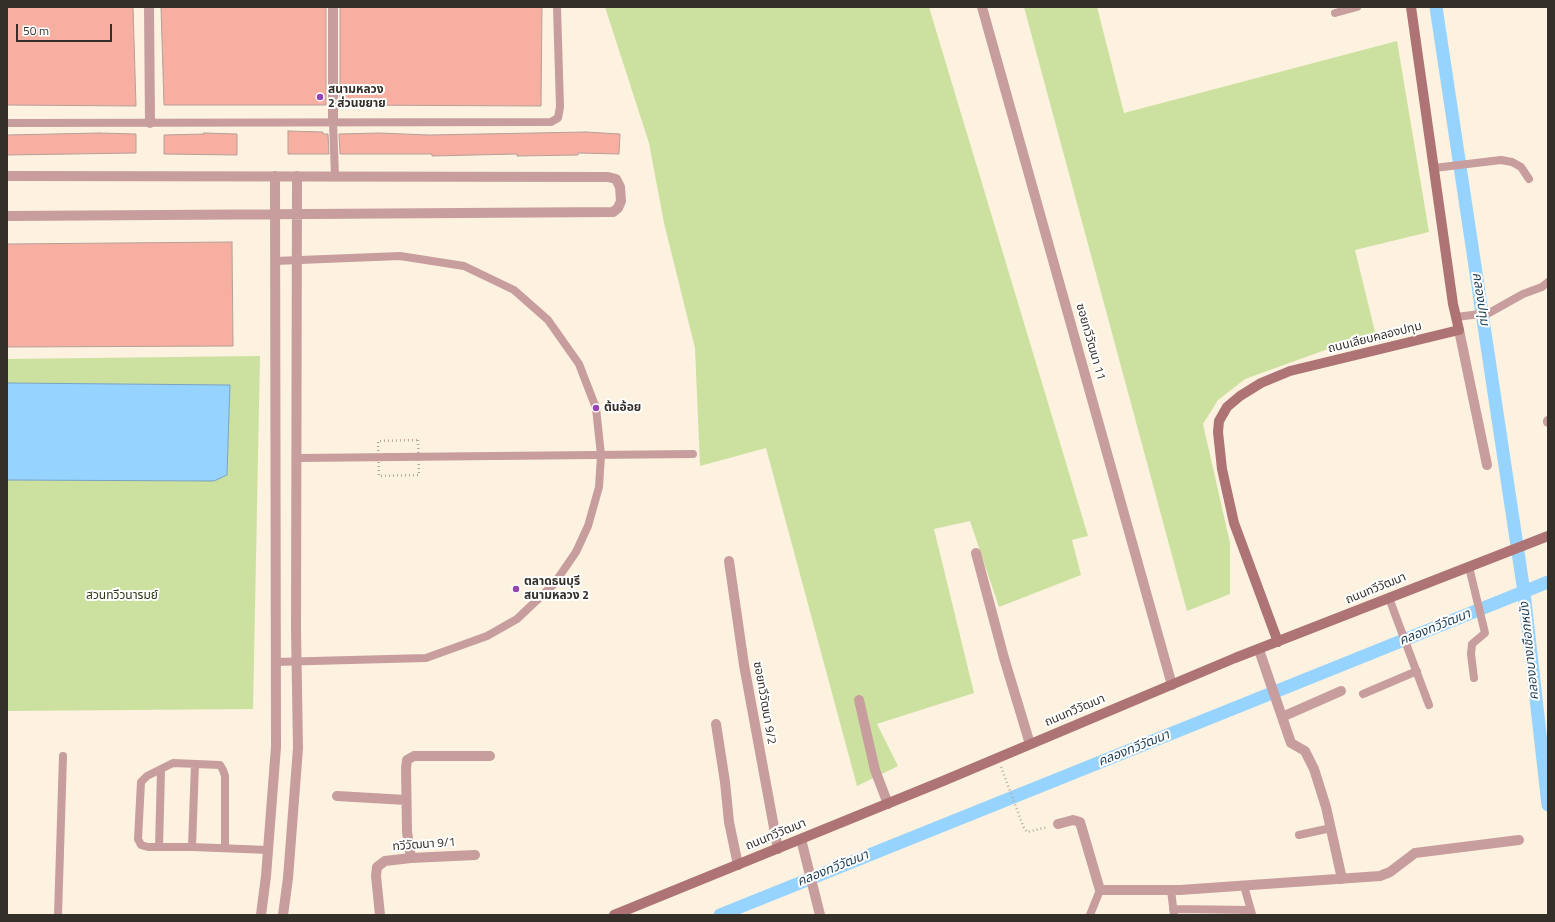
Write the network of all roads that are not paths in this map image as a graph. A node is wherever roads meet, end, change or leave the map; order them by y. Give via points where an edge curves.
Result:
1 (149, 7) edge
2 (333, 7) edge
3 (557, 7) edge
4 (982, 7) edge
5 (1357, 7) edge
6 (1411, 7) edge
7 (1335, 13) dead end
8 (333, 122) junction
9 (7, 123) edge
10 (150, 123) junction
11 (1438, 167) junction
12 (7, 176) edge
13 (275, 176) junction
14 (297, 176) junction
15 (334, 176) junction
16 (1529, 179) dead end
17 (297, 214) junction
18 (275, 215) junction
19 (7, 216) edge
20 (297, 260) junction
21 (275, 261) junction
22 (1548, 282) edge
23 (1459, 317) junction
24 (1458, 330) junction
25 (693, 454) dead end
26 (601, 455) junction
27 (297, 458) junction
28 (1487, 465) dead end
29 (1543, 538) edge
30 (976, 553) dead end
31 (729, 561) dead end
32 (1469, 567) junction
33 (1389, 598) junction
34 (1278, 642) junction
35 (1259, 650) junction
36 (275, 662) junction
37 (297, 662) junction
38 (1417, 671) junction
39 (1474, 678) dead end
40 (1172, 684) junction
41 (1341, 691) dead end
42 (1363, 694) dead end
43 (859, 700) dead end
44 (1429, 705) dead end
45 (1282, 716) junction
46 (716, 724) dead end
47 (1030, 744) junction
48 (63, 756) dead end
49 (490, 756) dead end
50 (195, 764) junction
51 (161, 771) junction
52 (337, 796) dead end
53 (406, 800) junction
54 (888, 804) junction
55 (1058, 824) road end
56 (1331, 828) junction
57 (1299, 835) dead end
58 (801, 839) junction
59 (1519, 840) dead end
60 (159, 847) junction
61 (192, 847) junction
62 (225, 848) junction
63 (778, 849) junction
64 (268, 850) junction
65 (475, 855) dead end
66 (411, 858) junction
67 (738, 865) junction
68 (1342, 880) junction
69 (1244, 886) junction
70 (1100, 890) junction
71 (1171, 890) junction
72 (1174, 912) edge
73 (1251, 912) edge
74 (58, 915) edge
75 (261, 915) edge
76 (283, 915) edge
77 (380, 915) edge
78 (614, 915) edge
79 (820, 915) edge
80 (1090, 915) edge

1 - 10 street
2 - 8 street
3 - 8 lane via 560,107 558,118 551,122
4 - 40 street, ซอยทวีวัฒนา 11
5 - 7 lane
6 - 11 main road
8 - 10 lane
8 - 15 lane
9 - 10 lane
11 - 16 lane via 1501,160 1521,167
11 - 23 main road
12 - 13 street
13 - 14 street
13 - 18 street
14 - 15 street
14 - 17 street
15 - 17 street via 608,177 616,179 620,187 621,202 613,212
17 - 18 street
17 - 20 street
18 - 19 street
18 - 21 street
20 - 21 lane
20 - 26 lane via 400,256 464,266 514,290 548,320 579,364 596,408
20 - 27 street
21 - 36 street
22 - 23 lane via 1489,313
23 - 24 main road
24 - 28 street
24 - 34 main road, ถนนเลียบคลองปทุม via 1290,372 1260,383 1228,407 1219,421 1222,469 1234,523
25 - 26 lane
26 - 27 lane
26 - 37 lane via 599,487 588,526 576,552 554,584 517,618 487,636 426,658
27 - 37 street
29 - 32 main road, ถนนทวีวัฒนา
30 - 47 street
31 - 63 street, ซอยทวีวัฒนา 9/2 via 744,665
32 - 33 main road, ถนนทวีวัฒนา
32 - 39 lane via 1485,633 1472,644
33 - 34 main road, ถนนทวีวัฒนา
33 - 38 lane
34 - 35 main road, ถนนทวีวัฒนา
35 - 40 main road, ถนนทวีวัฒนา
35 - 45 street
36 - 37 lane
36 - 64 street via 276,747
37 - 76 street via 298,748
38 - 42 lane
38 - 44 lane
40 - 47 main road, ถนนทวีวัฒนา
41 - 45 street
43 - 54 street via 875,770
45 - 56 street via 1291,743 1305,751 1314,769
46 - 67 street via 729,822
47 - 54 main road, ถนนทวีวัฒนา
48 - 74 lane
49 - 53 street via 414,756 407,760
50 - 51 lane via 173,763
50 - 61 lane
50 - 62 lane via 220,765 223,770
51 - 60 lane
51 - 60 lane via 147,776 141,782 138,839 141,845
52 - 53 street
53 - 66 street
54 - 58 main road, ถนนทวีวัฒนา
55 - 70 street via 1077,820 1082,825
56 - 57 lane
56 - 68 street
58 - 63 main road, ถนนทวีวัฒนา
58 - 79 street
59 - 68 street via 1415,853 1390,872 1380,876
60 - 61 lane
61 - 62 lane
62 - 64 lane
63 - 67 main road, ถนนทวีวัฒนา
64 - 75 street
65 - 66 street, ทวีวัฒนา 9/1
66 - 77 street, ทวีวัฒนา 9/1 via 385,861 377,867
67 - 78 main road, ถนนทวีวัฒนา
68 - 69 street
69 - 71 street
69 - 73 lane
70 - 71 street
70 - 80 lane
71 - 72 lane
72 - 73 lane

